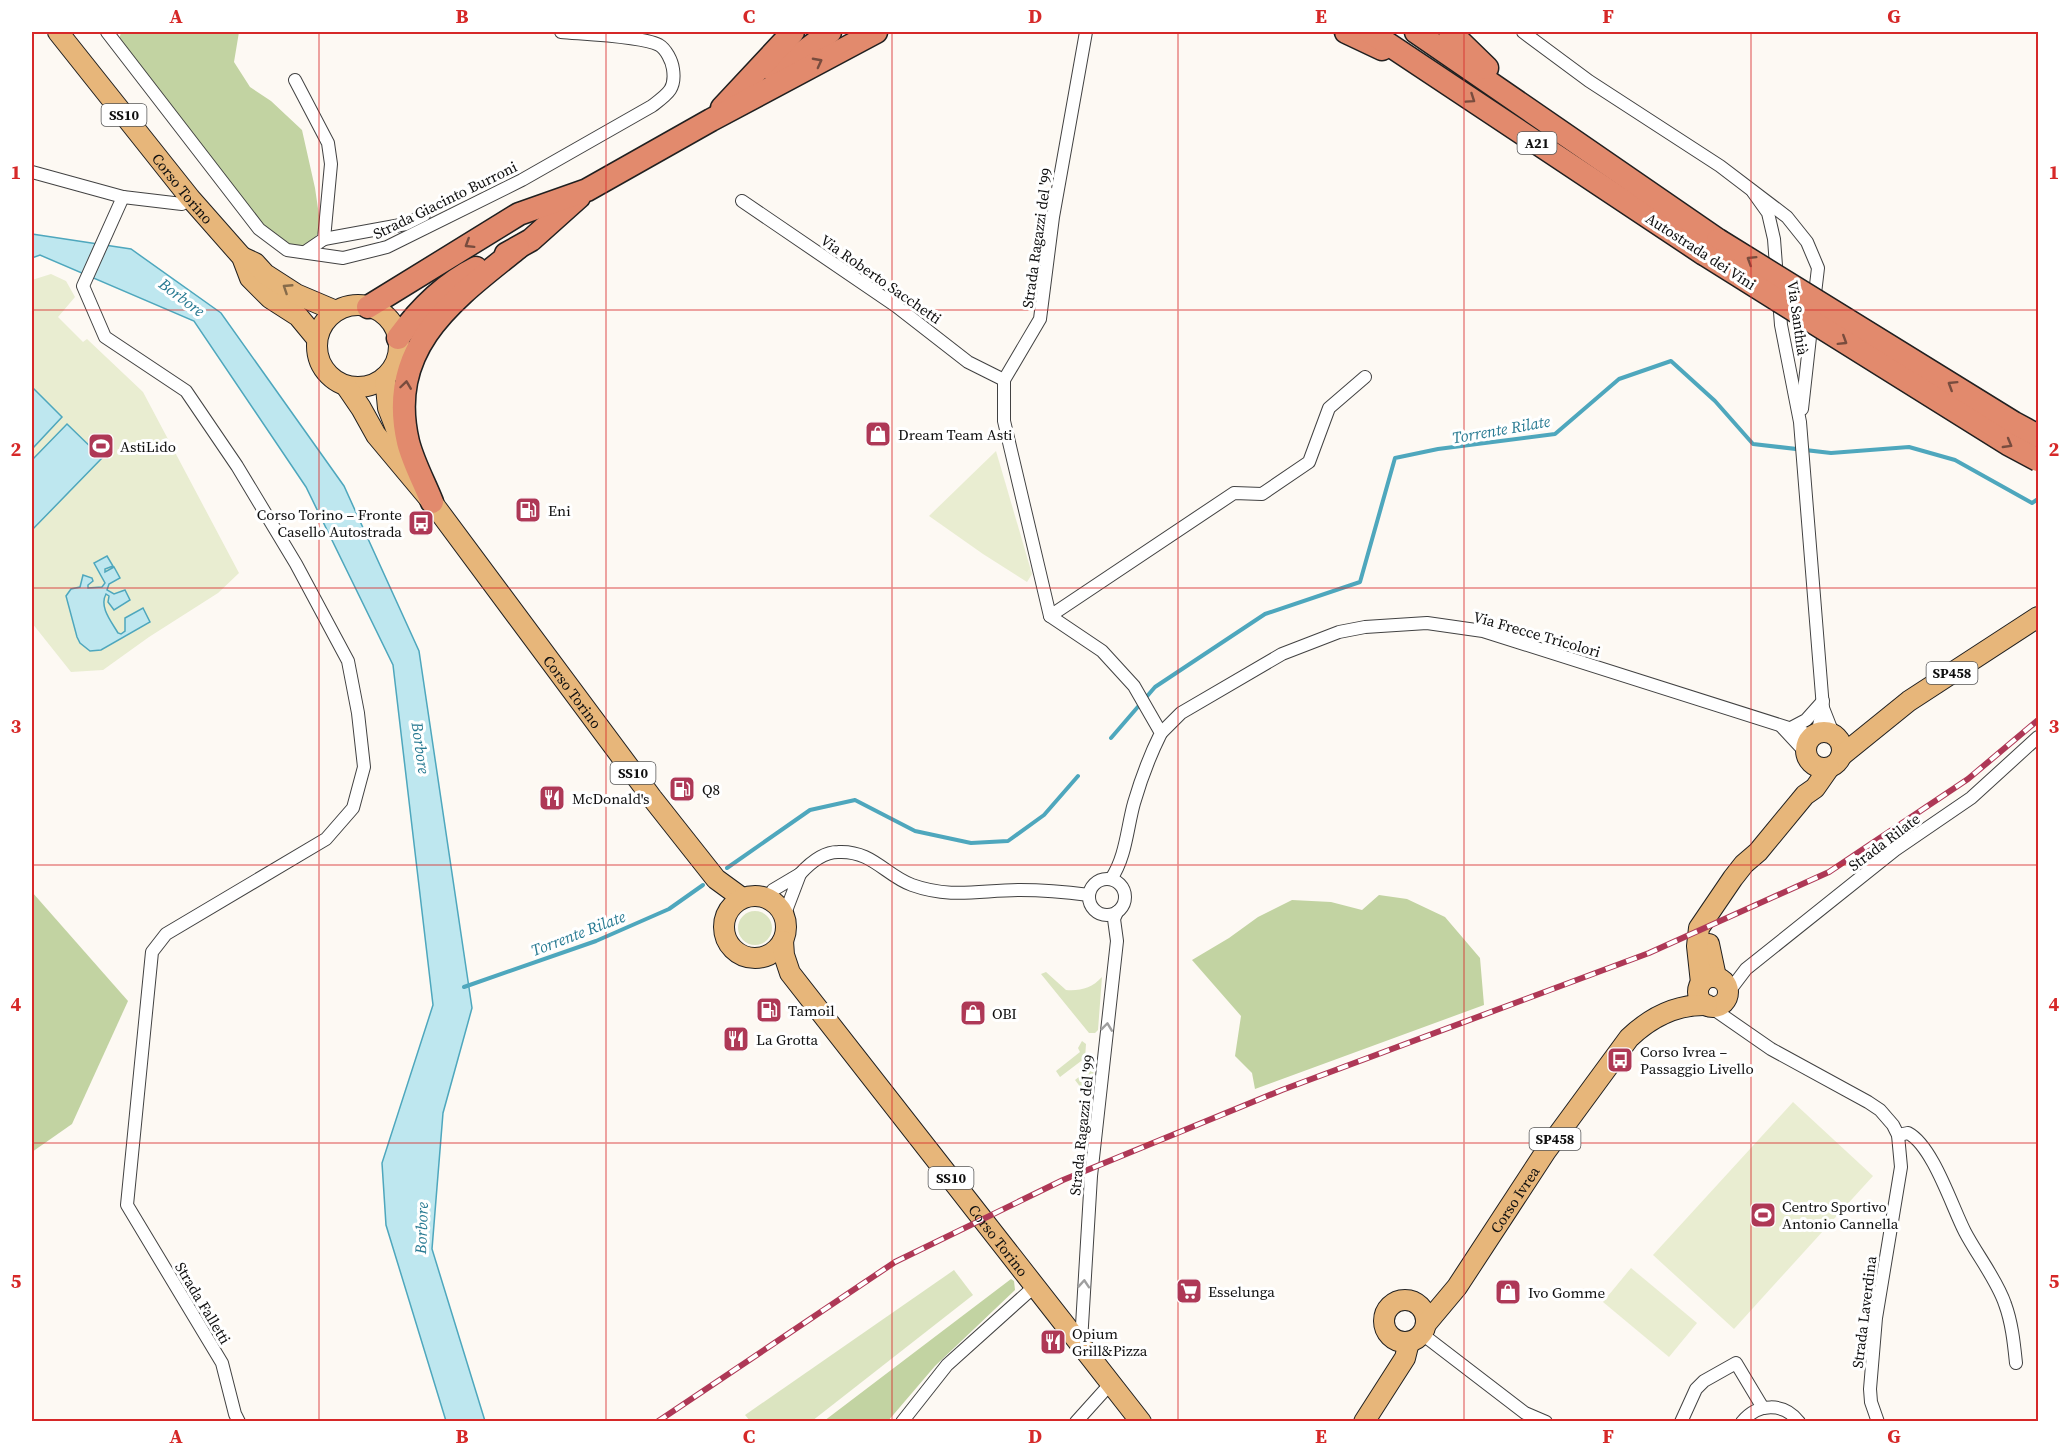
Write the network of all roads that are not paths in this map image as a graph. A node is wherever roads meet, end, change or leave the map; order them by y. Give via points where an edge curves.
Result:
1 (58, 32) edge
2 (107, 32) edge
3 (561, 32) edge
4 (793, 32) edge
5 (830, 32) edge
6 (876, 32) edge
7 (1086, 32) edge
8 (1346, 32) edge
9 (1370, 32) edge
10 (1416, 32) edge
11 (1450, 32) edge
12 (1523, 32) edge
13 (648, 36) edge
14 (1436, 76) junction
15 (295, 80) dead end
16 (711, 120) junction
17 (32, 172) edge
18 (587, 190) junction
19 (1753, 192) junction
20 (123, 197) junction
21 (1654, 197) junction
22 (190, 198) junction
23 (742, 201) dead end
24 (424, 214) dead end
25 (324, 239) junction
26 (1711, 247) junction
27 (518, 248) junction
28 (305, 252) junction
29 (242, 257) junction
30 (368, 307) junction
31 (336, 311) junction
32 (398, 338) junction
33 (317, 339) junction
34 (385, 377) junction
35 (1365, 377) dead end
36 (1004, 380) junction
37 (346, 386) junction
38 (1800, 422) junction
39 (2038, 436) edge
40 (2038, 460) edge
41 (432, 502) junction
42 (1050, 616) junction
43 (2038, 617) edge
44 (1823, 704) junction
45 (1785, 727) junction
46 (1161, 733) junction
47 (2038, 737) edge
48 (1824, 748) junction
49 (800, 874) junction
50 (717, 879) junction
51 (1111, 879) junction
52 (1089, 895) junction
53 (742, 898) junction
54 (768, 898) junction
55 (1117, 912) junction
56 (726, 914) junction
57 (784, 916) junction
58 (783, 941) junction
59 (762, 957) junction
60 (790, 973) junction
61 (1713, 992) junction
62 (1898, 1136) junction
63 (1035, 1286) junction
64 (1457, 1287) junction
65 (1412, 1301) junction
66 (1413, 1335) junction
67 (1081, 1342) junction
68 (2016, 1363) dead end
69 (1112, 1383) junction
70 (1763, 1407) junction
71 (1366, 1421) edge
72 (239, 1422) edge
73 (902, 1422) edge
74 (1076, 1422) edge
75 (1141, 1422) edge
76 (1546, 1422) edge
77 (1681, 1422) edge
78 (1742, 1422) edge
79 (1799, 1422) edge
80 (1878, 1422) edge

1 - 22 main road, Corso Torino / SS10
2 - 28 street, Strada Giacinto Burroni via 259,229 286,250
3 - 13 street, Strada Giacinto Burroni
4 - 16 highway
5 - 16 highway
16 -> 6 highway
7 - 36 street, Strada Ragazzi del '99 via 1053,217 1040,319
8 - 14 highway
9 - 14 highway, Autostrada dei Vini / A21
10 - 21 highway, Autostrada dei Vini / A21
11 - 21 highway via 1492,73 1620,162
12 - 19 street
13 - 28 street, Strada Giacinto Burroni via 672,62 675,81 668,94 652,106 522,180 387,247 343,258
14 -> 26 highway, Autostrada dei Vini / A21
15 - 25 street via 328,143 331,164
16 - 18 highway
17 - 20 street
18 - 27 highway
18 -> 30 highway via 519,214
19 - 38 street, Via Santhià via 1768,213 1774,239 1780,325
19 - 38 street, Via Santhià via 1787,218 1807,242 1818,268
20 - 22 street via 182,204
20 - 72 street, Strada Falletti via 83,286 105,337 186,392 237,466 296,564 348,661 364,767 353,808 327,839 166,934 152,952 127,1205 222,1363
21 - 26 highway, Autostrada dei Vini / A21
22 - 29 main road, Corso Torino / SS10
23 - 36 street, Via Roberto Sacchetti via 896,306 968,362
24 - 25 street via 406,224
25 - 28 street
39 -> 26 highway, Autostrada dei Vini / A21, bridge
26 -> 40 highway, Autostrada dei Vini / A21, bridge
27 - 32 highway via 464,274 437,293
41 -> 27 highway via 409,443 404,404 407,376 419,344 443,314
31 -> 29 main road, Corso Torino via 296,294
29 - 33 main road, Corso Torino via 250,278 270,298 298,316
30 - 31 main road via 348,306
30 - 32 main road via 387,318
31 - 33 main road via 327,318
32 - 34 main road, Corso Torino via 396,359
33 - 37 main road, Corso Torino via 320,363 326,373
34 - 37 main road via 366,386
34 - 41 main road, Corso Torino via 388,408 401,445
35 - 42 street via 1329,408 1310,462 1262,494 1234,493
36 - 42 street via 1004,421
37 - 41 main road, Corso Torino via 375,435
38 - 44 street, Via Santhià
41 - 50 main road, Corso Torino / SS10
42 - 46 street via 1102,651 1134,686
43 - 48 main road, SP458 via 1909,701 1868,733
44 - 45 street via 1806,720
44 - 48 street, Via Santhià
45 - 46 street, Via Frecce Tricolori via 1483,631 1427,623 1365,627 1310,642 1187,709
45 - 48 street, Via Frecce Tricolori
45 - 48 street
46 - 51 street via 1134,804 1121,860
47 - 61 street, Strada Rilate via 1971,798 1895,850
48 - 61 main road via 1811,771 1805,795 1744,864 1700,928 1697,946
49 - 52 street via 826,855 852,852 910,885 953,895 1019,890
49 - 54 street via 773,890
49 - 57 street
50 - 53 main road, Corso Torino / SS10
50 - 56 main road, Corso Torino / SS10
51 - 52 street via 1099,880
51 - 55 street via 1124,891 1124,903
52 - 55 street via 1095,911 1106,915
53 - 54 main road
53 - 56 main road
54 - 57 main road
67 -> 55 street, Strada Ragazzi del '99 via 1091,1176
56 - 59 main road, Corso Torino / SS10 via 724,931 732,948 749,958
57 - 58 main road, Corso Torino / SS10
58 - 59 main road via 774,952
58 - 60 main road, Corso Torino / SS10
59 - 60 main road, Corso Torino / SS10
60 - 63 main road, Corso Torino / SS10
61 - 62 street, Strada Laverdina via 1735,1025 1880,1110
61 - 64 main road, Corso Ivrea / SP458 via 1672,1010 1629,1038 1540,1160
62 - 68 street via 1908,1133 1919,1141 2005,1303
62 - 80 street, Strada Laverdina via 1901,1167 1876,1318 1870,1389
63 - 67 main road, Corso Torino / SS10
63 - 73 street via 947,1365
64 - 65 main road
64 - 66 main road, Corso Ivrea / SP458
65 - 66 main road via 1423,1310
65 - 66 main road via 1398,1301 1384,1315 1385,1329
66 - 71 main road via 1394,1356 1389,1383
66 - 76 street via 1525,1413
67 - 69 main road, Corso Torino / SS10
69 - 74 street
69 - 75 main road, Corso Torino / SS10
70 - 77 street via 1736,1363 1696,1389
70 - 78 street
70 - 79 street via 1787,1411

